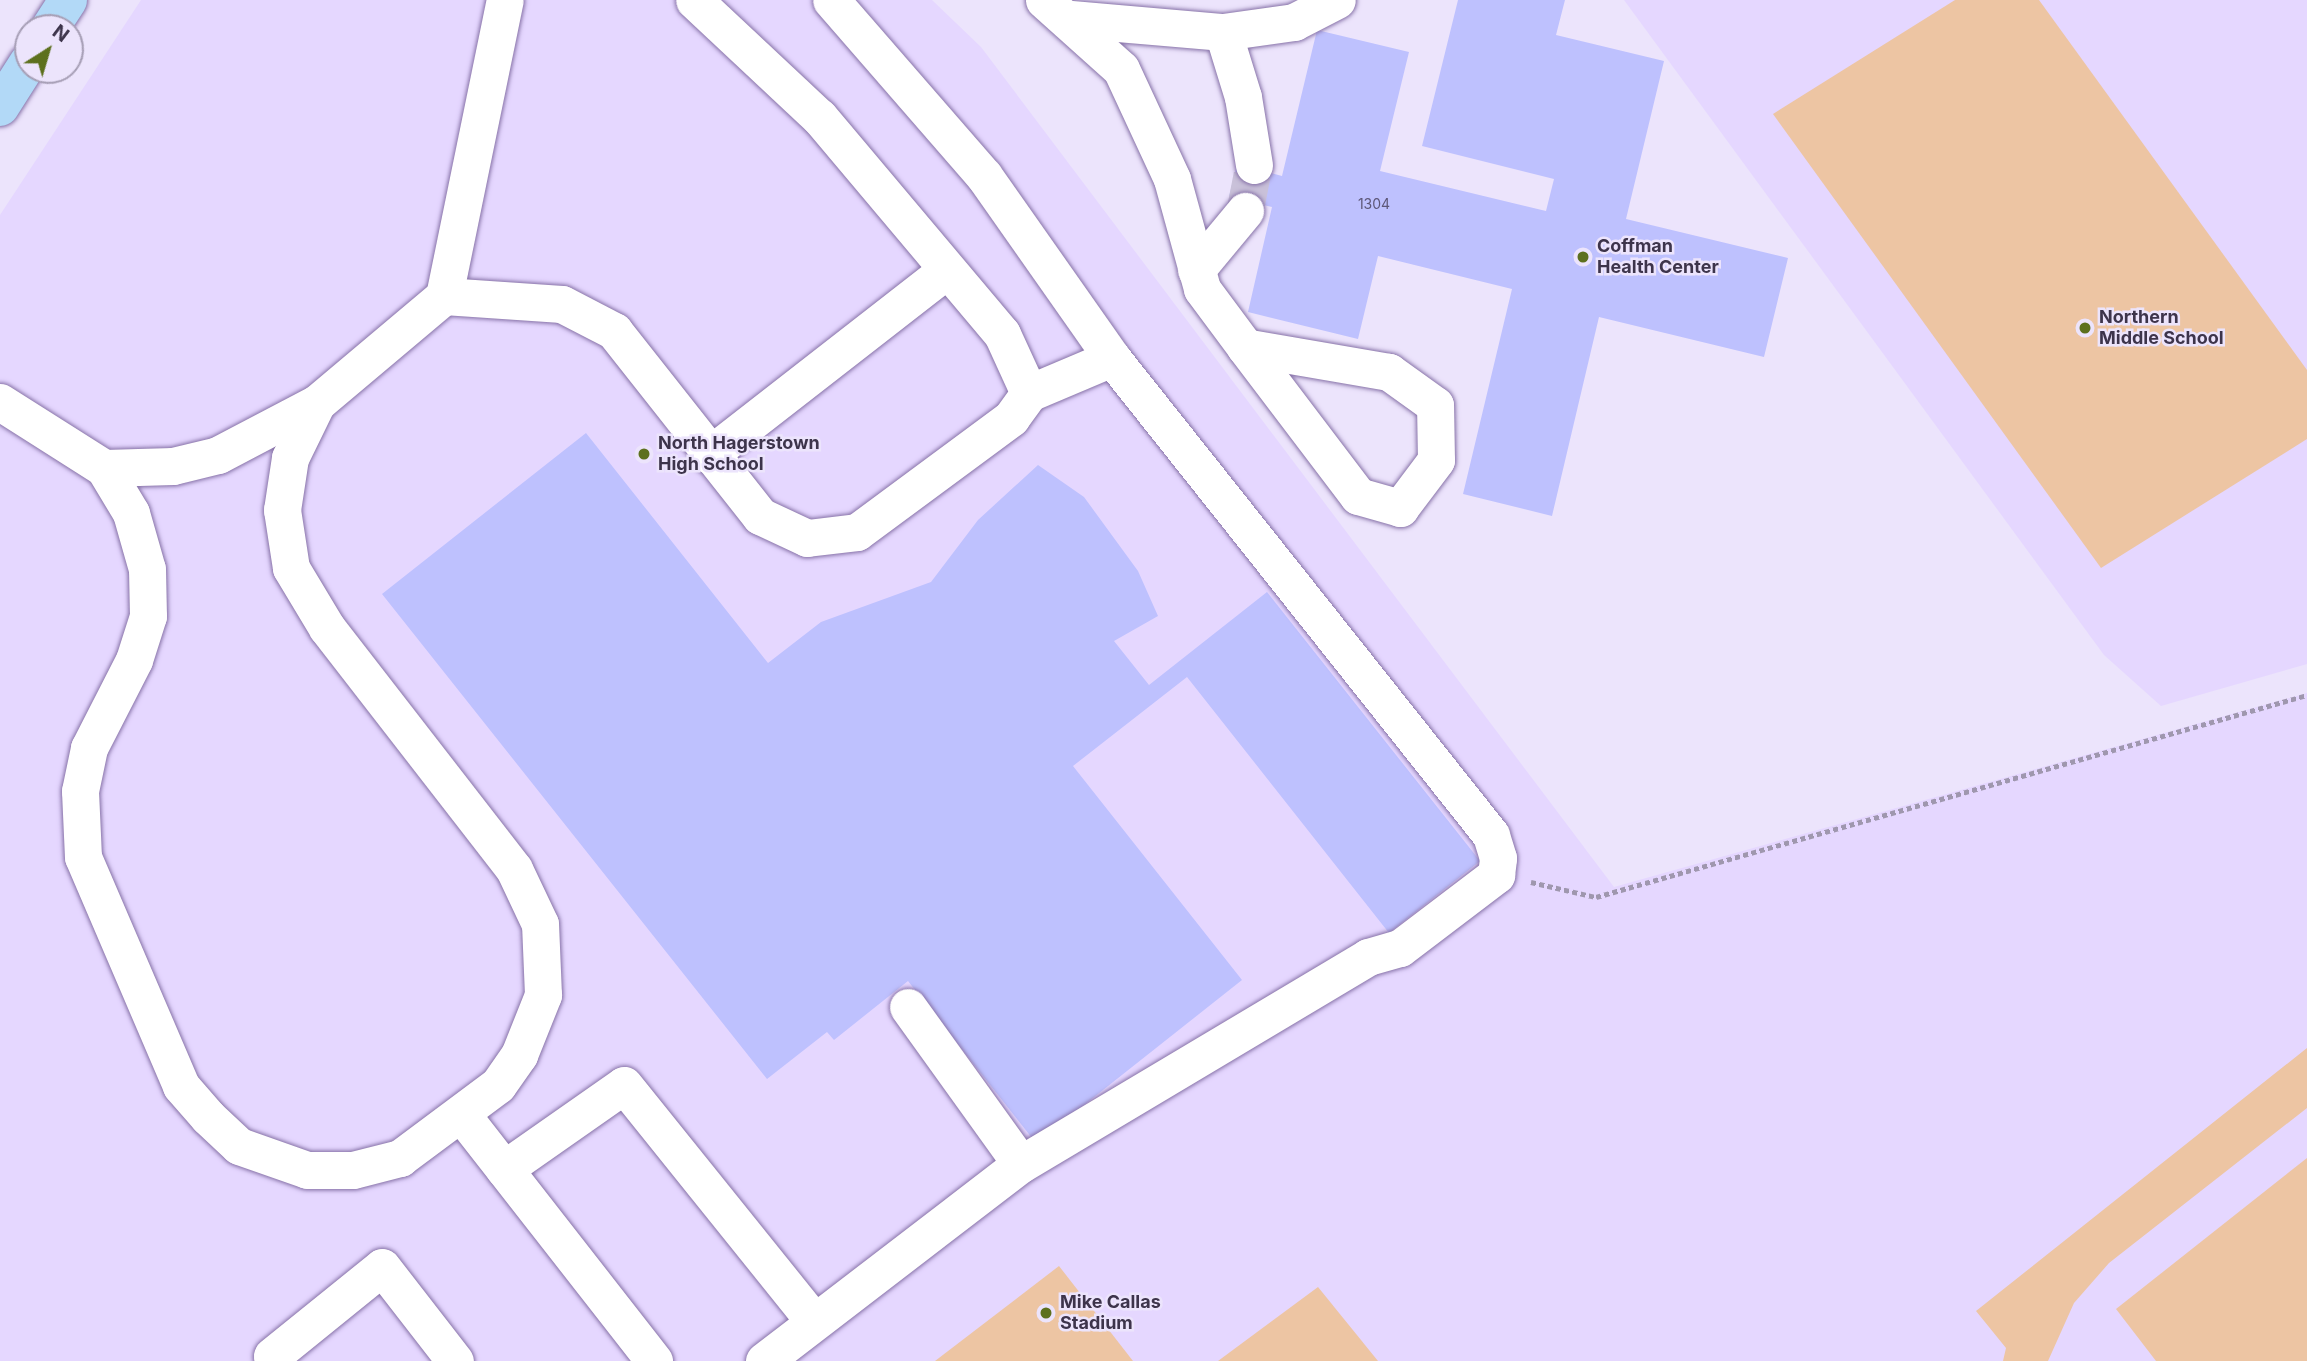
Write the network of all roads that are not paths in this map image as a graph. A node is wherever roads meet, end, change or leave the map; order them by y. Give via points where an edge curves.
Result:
1 (505, 0) edge
2 (694, 0) edge
3 (831, 0) edge
4 (1337, 0) edge
5 (1057, 10) edge
6 (1223, 32) junction
7 (15, 84) edge
8 (0, 107) edge
9 (1254, 165) tunnel mouth
10 (1245, 211) tunnel mouth
11 (947, 270) junction
12 (1196, 270) junction
13 (444, 296) junction
14 (1245, 347) junction
15 (1112, 358) junction
16 (1029, 393) junction
17 (0, 402) edge
18 (317, 403) junction
19 (709, 455) junction
20 (104, 468) junction
21 (908, 1007) dead end
22 (462, 1115) junction
23 (1021, 1164) junction
24 (504, 1169) junction
25 (814, 1321) junction
26 (276, 1361) edge
27 (455, 1361) edge
28 (654, 1361) edge
29 (764, 1361) edge

1 - 13 lane
2 - 11 lane via 818,117
3 - 15 lane via 984,176
4 - 6 lane via 1294,22
5 - 6 lane
5 - 12 lane via 1121,69 1171,179
6 - 9 lane
7 - 8 main road
10 - 12 lane
11 - 16 lane via 1002,334
11 - 19 lane
12 - 14 lane via 1202,289
13 - 18 lane
13 - 19 lane via 519,296 586,314 614,331 642,362
14 - 14 lane via 1389,372 1435,405 1436,460 1400,508 1358,496
15 - 16 lane
15 - 23 lane via 1491,835 1496,874 1399,948 1368,957
16 - 19 lane via 1011,418 857,532 835,538 782,531 760,516
17 - 20 lane
18 - 20 lane via 218,455 173,466
18 - 22 lane via 290,457 282,510 291,568 314,610 514,869 540,923 543,995 535,1028 498,1085
20 - 22 lane via 131,513 147,569 148,616 134,660 89,748 80,792 83,857 181,1086 239,1146 307,1170 353,1170 400,1158
21 - 23 lane
22 - 24 lane
23 - 25 lane
24 - 25 lane via 624,1085
24 - 28 lane
25 - 29 lane
26 - 27 lane via 272,1356 382,1267

